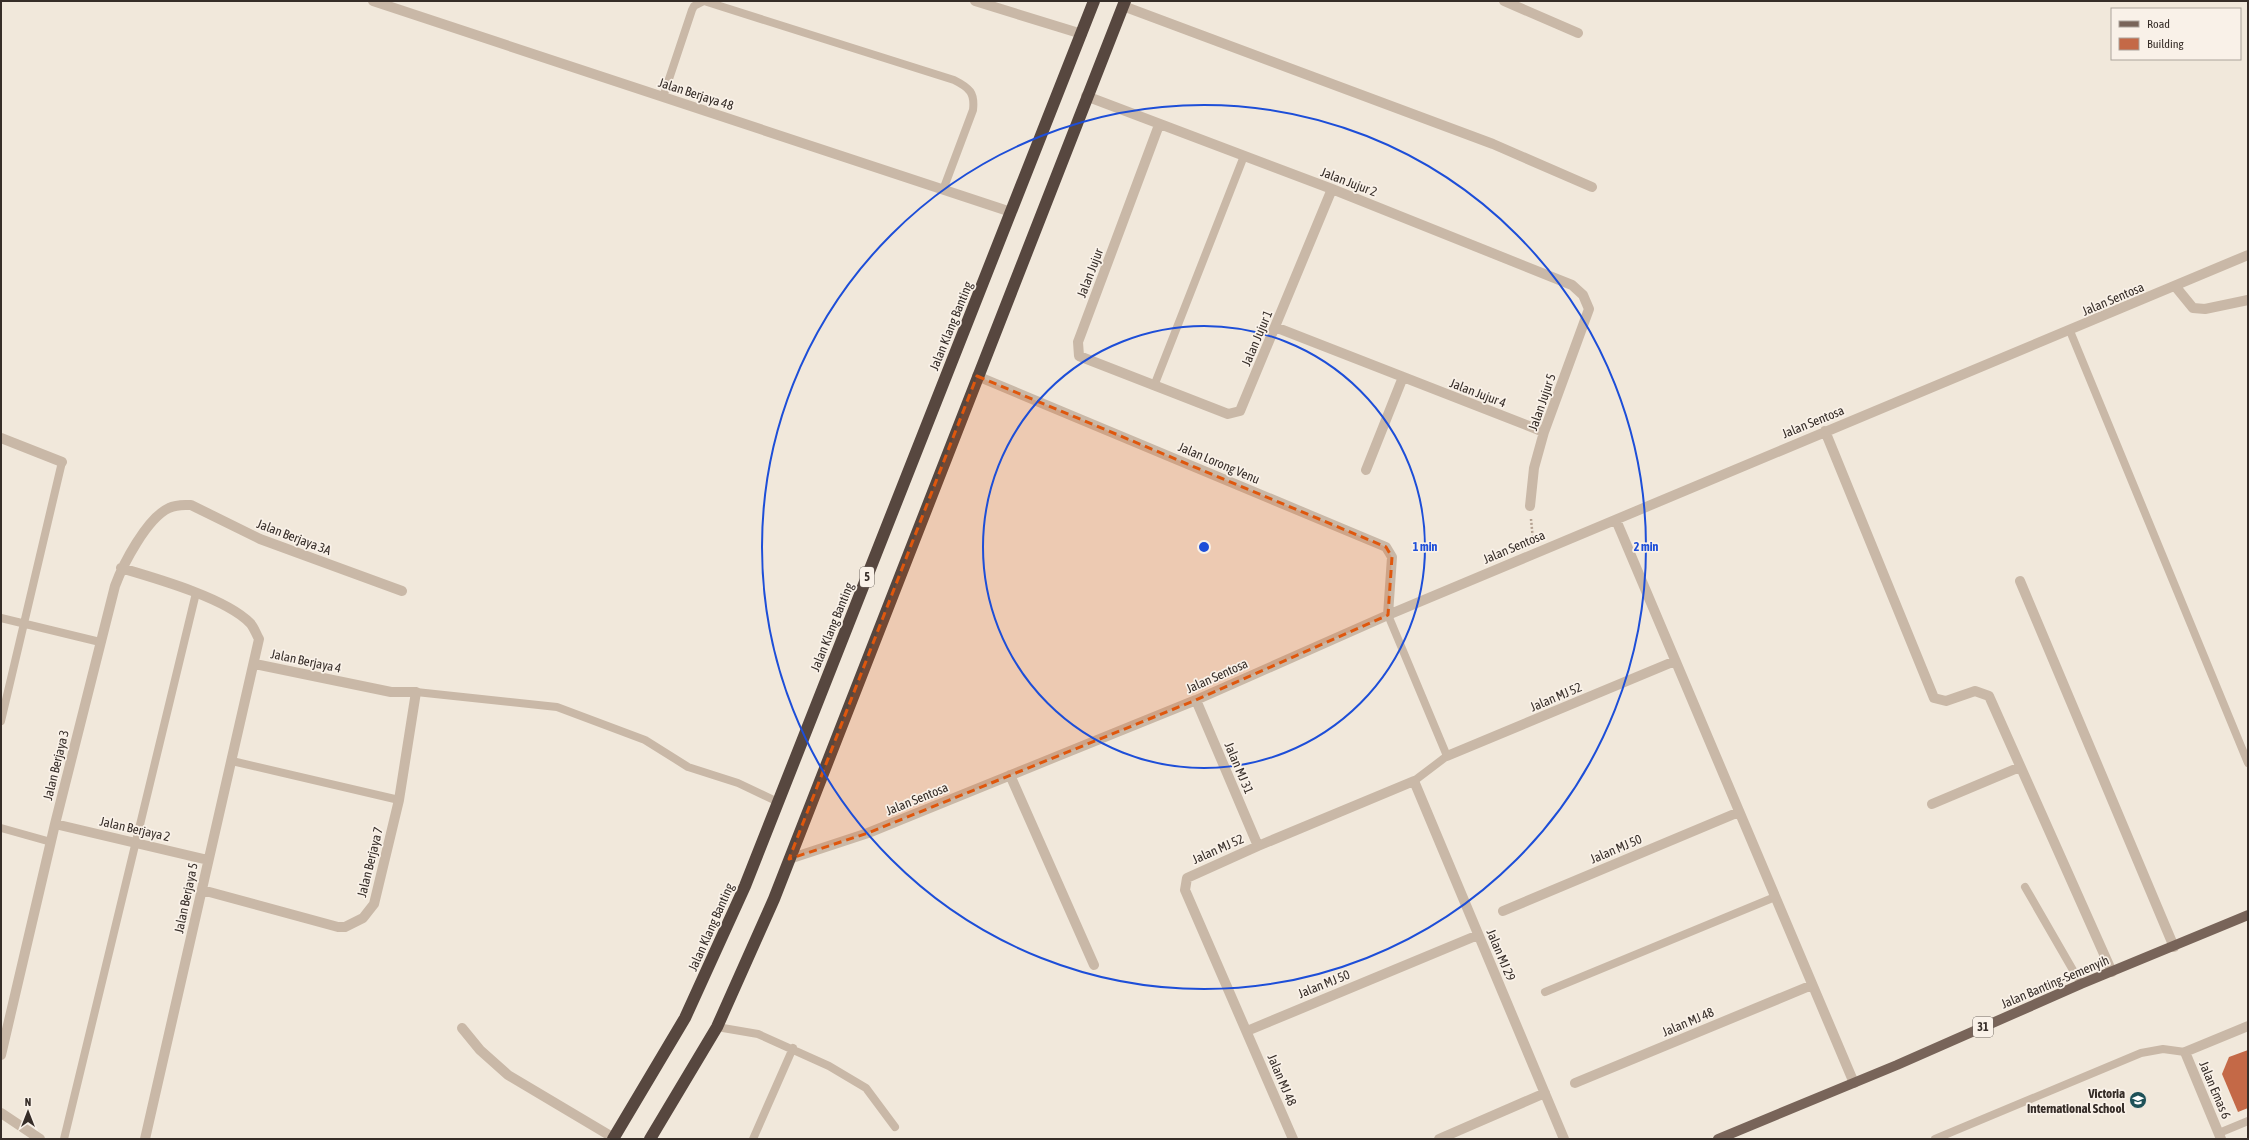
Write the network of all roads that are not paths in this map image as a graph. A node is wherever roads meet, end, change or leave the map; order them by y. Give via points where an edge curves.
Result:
1 (373, 1) edge
2 (975, 1) edge
3 (1094, 1) edge
4 (1504, 1) edge
5 (1124, 4) edge
6 (1578, 33) dead end
7 (1082, 34) junction
8 (1086, 96) junction
9 (663, 97) junction
10 (1159, 125) junction
11 (1244, 156) junction
12 (1592, 187) dead end
13 (1332, 189) junction
14 (943, 190) junction
15 (1011, 212) junction
16 (2248, 255) edge
17 (2175, 286) junction
18 (2248, 300) edge
19 (1589, 310) joint
20 (1275, 327) junction
21 (2070, 331) junction
22 (977, 376) junction
23 (1403, 377) junction
24 (1154, 386) junction
25 (1825, 431) junction
26 (1544, 432) junction
27 (1, 438) edge
28 (62, 462) joint
29 (1366, 470) dead end
30 (179, 504) joint
31 (1530, 506) road end
32 (1616, 520) junction
33 (121, 568) junction
34 (2020, 581) dead end
35 (402, 591) dead end
36 (196, 593) junction
37 (1388, 615) junction
38 (1, 618) edge
39 (24, 623) junction
40 (100, 642) junction
41 (1676, 661) junction
42 (255, 664) junction
43 (416, 692) junction
44 (1196, 700) junction
45 (1, 721) edge
46 (1447, 756) junction
47 (232, 761) junction
48 (2248, 763) edge
49 (2020, 767) junction
50 (1010, 775) junction
51 (1414, 781) junction
52 (399, 800) junction
53 (778, 802) junction
54 (1932, 804) dead end
55 (1739, 812) junction
56 (55, 824) junction
57 (1, 828) edge
58 (51, 842) junction
59 (136, 843) junction
60 (1258, 846) junction
61 (789, 859) junction
62 (208, 860) junction
63 (2025, 887) dead end
64 (202, 890) junction
65 (1775, 897) junction
66 (1503, 910) dead end
67 (2248, 915) edge
68 (1478, 935) junction
69 (2174, 947) junction
70 (1094, 966) dead end
71 (2112, 972) junction
72 (2081, 984) junction
73 (1812, 985) junction
74 (1545, 992) dead end
75 (2248, 1026) edge
76 (717, 1027) junction
77 (462, 1028) dead end
78 (1247, 1030) junction
79 (793, 1048) junction
80 (2185, 1052) junction
81 (1, 1055) edge
82 (1575, 1083) dead end
83 (1854, 1083) junction
84 (1545, 1094) junction
85 (1, 1113) edge
86 (2248, 1121) edge
87 (895, 1127) dead end
88 (2220, 1136) edge
89 (613, 1138) edge
90 (40, 1139) edge
91 (64, 1139) edge
92 (145, 1139) edge
93 (650, 1139) edge
94 (753, 1139) edge
95 (1293, 1139) edge
96 (1439, 1139) edge
97 (1564, 1139) edge
98 (1718, 1139) edge
99 (1935, 1139) edge

1 - 9 street, Jalan Berjaya 48
2 - 7 street
3 - 7 highway, Jalan Klang Banting / 5
4 - 6 street
5 - 8 highway
5 - 12 street via 1493,144
7 - 15 highway, Jalan Klang Banting / 5
8 - 10 street, Jalan Jujur 2
8 - 22 highway
9 - 14 street, Jalan Berjaya 48
9 - 14 lane via 692,10 704,1 954,80 967,86 974,100
10 - 11 street, Jalan Jujur 2
10 - 24 street, Jalan Jujur via 1078,342 1079,356
11 - 13 street, Jalan Jujur 2
11 - 24 lane
13 - 19 street, Jalan Jujur 2 via 1572,285 1583,295
13 - 20 street, Jalan Jujur 1
14 - 15 street, Jalan Berjaya 48
15 - 53 highway, Jalan Klang Banting / 5
16 - 17 street, Jalan Sentosa
17 - 18 street via 2193,308 2205,310
17 - 21 street, Jalan Sentosa
19 - 26 street, Jalan Jujur 5
20 - 23 street, Jalan Jujur 4
20 - 24 street, Jalan Jujur 1 via 1240,411 1228,414
21 - 25 street, Jalan Sentosa
21 - 48 lane
22 - 37 street, Jalan Lorong Venu via 1386,547 1392,556
22 - 61 highway
23 - 26 street, Jalan Jujur 4
23 - 29 street
25 - 32 street, Jalan Sentosa
25 - 49 street via 1934,698 1946,701 1975,691 1989,696
26 - 31 street, Jalan Jujur 5 via 1534,468
27 - 28 street
28 - 39 lane
30 - 33 street, Jalan Berjaya 3 via 168,508 154,520
30 - 35 street, Jalan Berjaya 3A via 191,505 260,539
32 - 37 street, Jalan Sentosa
32 - 41 street
33 - 36 street, Jalan Berjaya 4
33 - 40 street, Jalan Berjaya 3
34 - 69 street
36 - 42 street, Jalan Berjaya 4 via 235,611 252,624 259,639
36 - 59 lane
37 - 44 street, Jalan Sentosa
37 - 46 lane
38 - 39 lane
39 - 40 lane
39 - 45 lane
40 - 56 street, Jalan Berjaya 3
41 - 46 street, Jalan MJ 52
41 - 55 street
42 - 43 street, Jalan Berjaya 4 via 391,692
42 - 47 street, Jalan Berjaya 5
43 - 52 street, Jalan Berjaya 7
43 - 53 lane via 557,707 645,740 688,767 738,783
44 - 50 street, Jalan Sentosa
44 - 60 street, Jalan MJ 31
46 - 51 lane
47 - 52 lane
47 - 62 street, Jalan Berjaya 5
49 - 54 street
49 - 71 street
50 - 61 street, Jalan Sentosa via 868,833
50 - 70 street
51 - 60 street, Jalan MJ 52
51 - 68 street, Jalan MJ 29
52 - 64 street, Jalan Berjaya 7 via 374,904 363,918 351,924 338,927
53 - 89 highway, Jalan Klang Banting / 5 via 745,886 685,1018
55 - 65 street
55 - 66 street, Jalan MJ 50
56 - 58 street, Jalan Berjaya 3
56 - 59 street, Jalan Berjaya 2
57 - 58 lane
58 - 81 street, Jalan Berjaya 3
59 - 62 street, Jalan Berjaya 2
59 - 91 lane
60 - 78 street, Jalan MJ 52 via 1187,878 1185,884 1185,890
61 - 76 highway
62 - 64 street, Jalan Berjaya 5
63 - 72 lane
64 - 92 street, Jalan Berjaya 5
65 - 73 street
65 - 74 lane
67 - 69 main road, Jalan Banting-Semenyih / 31
68 - 78 street, Jalan MJ 50
68 - 84 street, Jalan MJ 29
69 - 71 main road, Jalan Banting-Semenyih / 31
71 - 72 main road, Jalan Banting-Semenyih / 31
72 - 83 main road, Jalan Banting-Semenyih / 31
73 - 82 street, Jalan MJ 48
73 - 83 street
75 - 80 street
76 - 79 lane via 758,1034
76 - 93 highway
77 - 89 street via 480,1050 508,1075
78 - 95 street, Jalan MJ 48
79 - 87 lane via 866,1088
79 - 94 lane
80 - 88 street, Jalan Emas 6
80 - 99 lane via 2163,1049 2141,1052
83 - 98 main road, Jalan Banting-Semenyih / 31
84 - 96 street
84 - 97 street, Jalan MJ 29
85 - 90 street
86 - 88 lane

